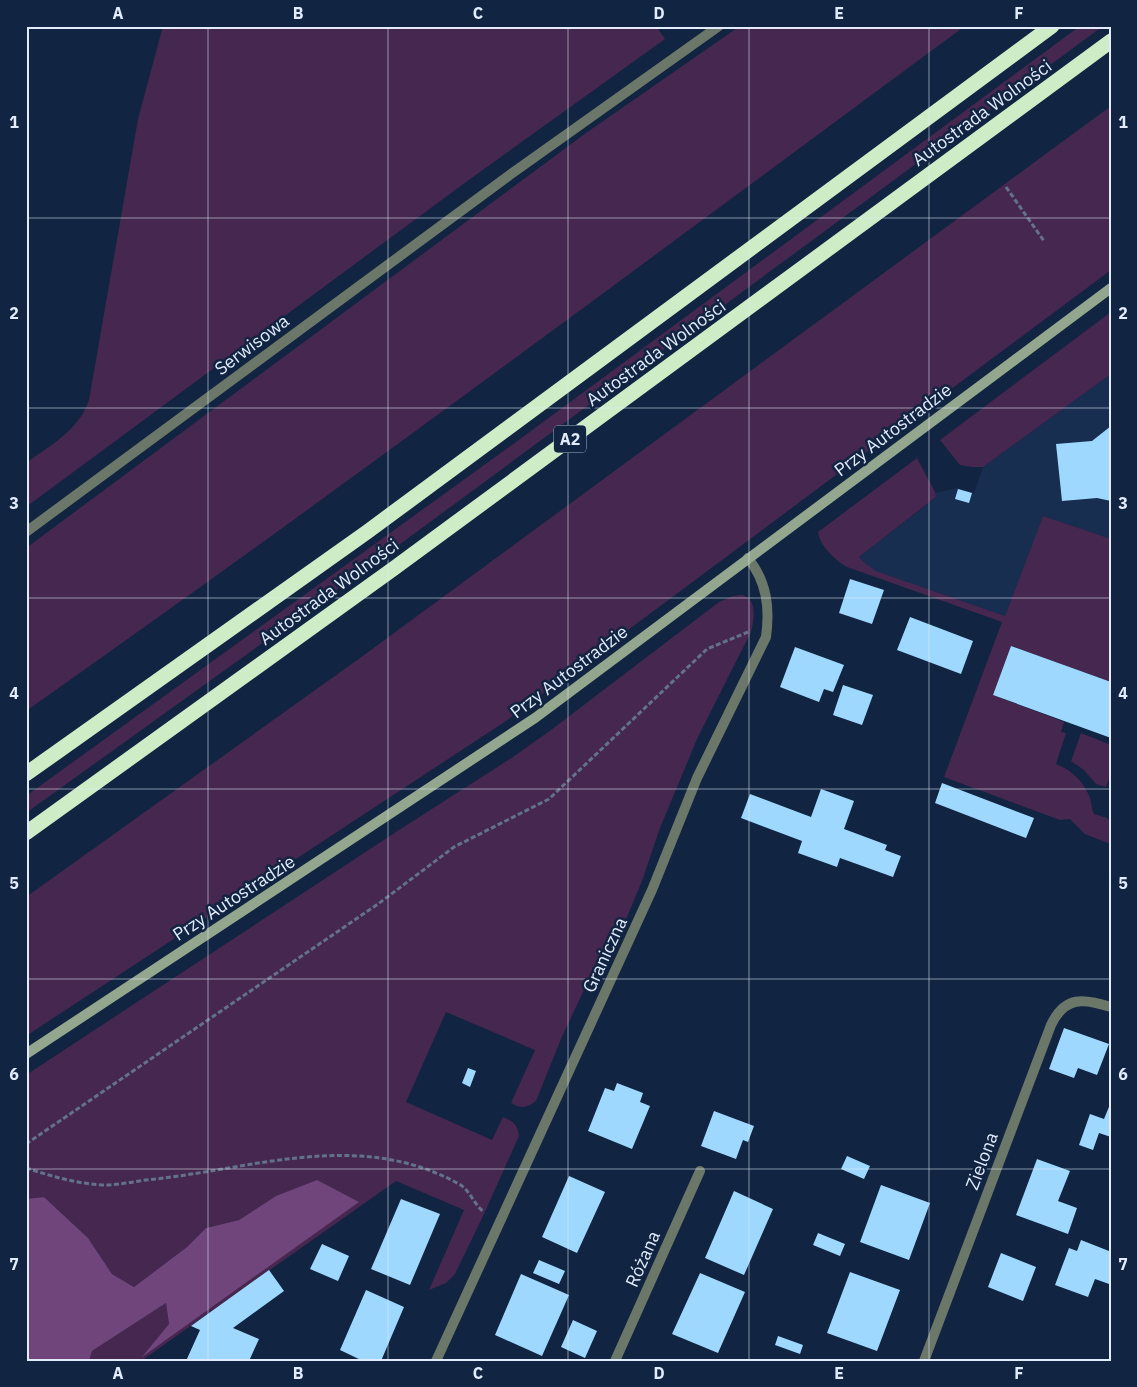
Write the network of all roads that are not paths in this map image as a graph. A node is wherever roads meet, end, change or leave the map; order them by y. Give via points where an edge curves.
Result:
1 (719, 26) edge
2 (1052, 26) edge
3 (1111, 41) edge
4 (1111, 288) edge
5 (26, 532) edge
6 (748, 558) junction
7 (26, 774) edge
8 (26, 833) edge
9 (1111, 1007) edge
10 (26, 1054) edge
11 (700, 1171) dead end
12 (440, 1360) edge
13 (615, 1361) edge
14 (924, 1361) edge

1 - 5 street, Serwisowa via 497,184
2 - 7 highway, Autostrada Wolności / A2 via 367,532
3 - 8 highway, Autostrada Wolności / A2 via 393,569
4 - 6 street, Przy Autostradzie
6 - 10 street, Przy Autostradzie via 505,739
6 - 12 street, Graniczna via 762,579 768,623 766,637 697,778 652,890
9 - 14 street, Zielona via 1094,1002 1072,1002 1056,1013
11 - 13 street, Różana

